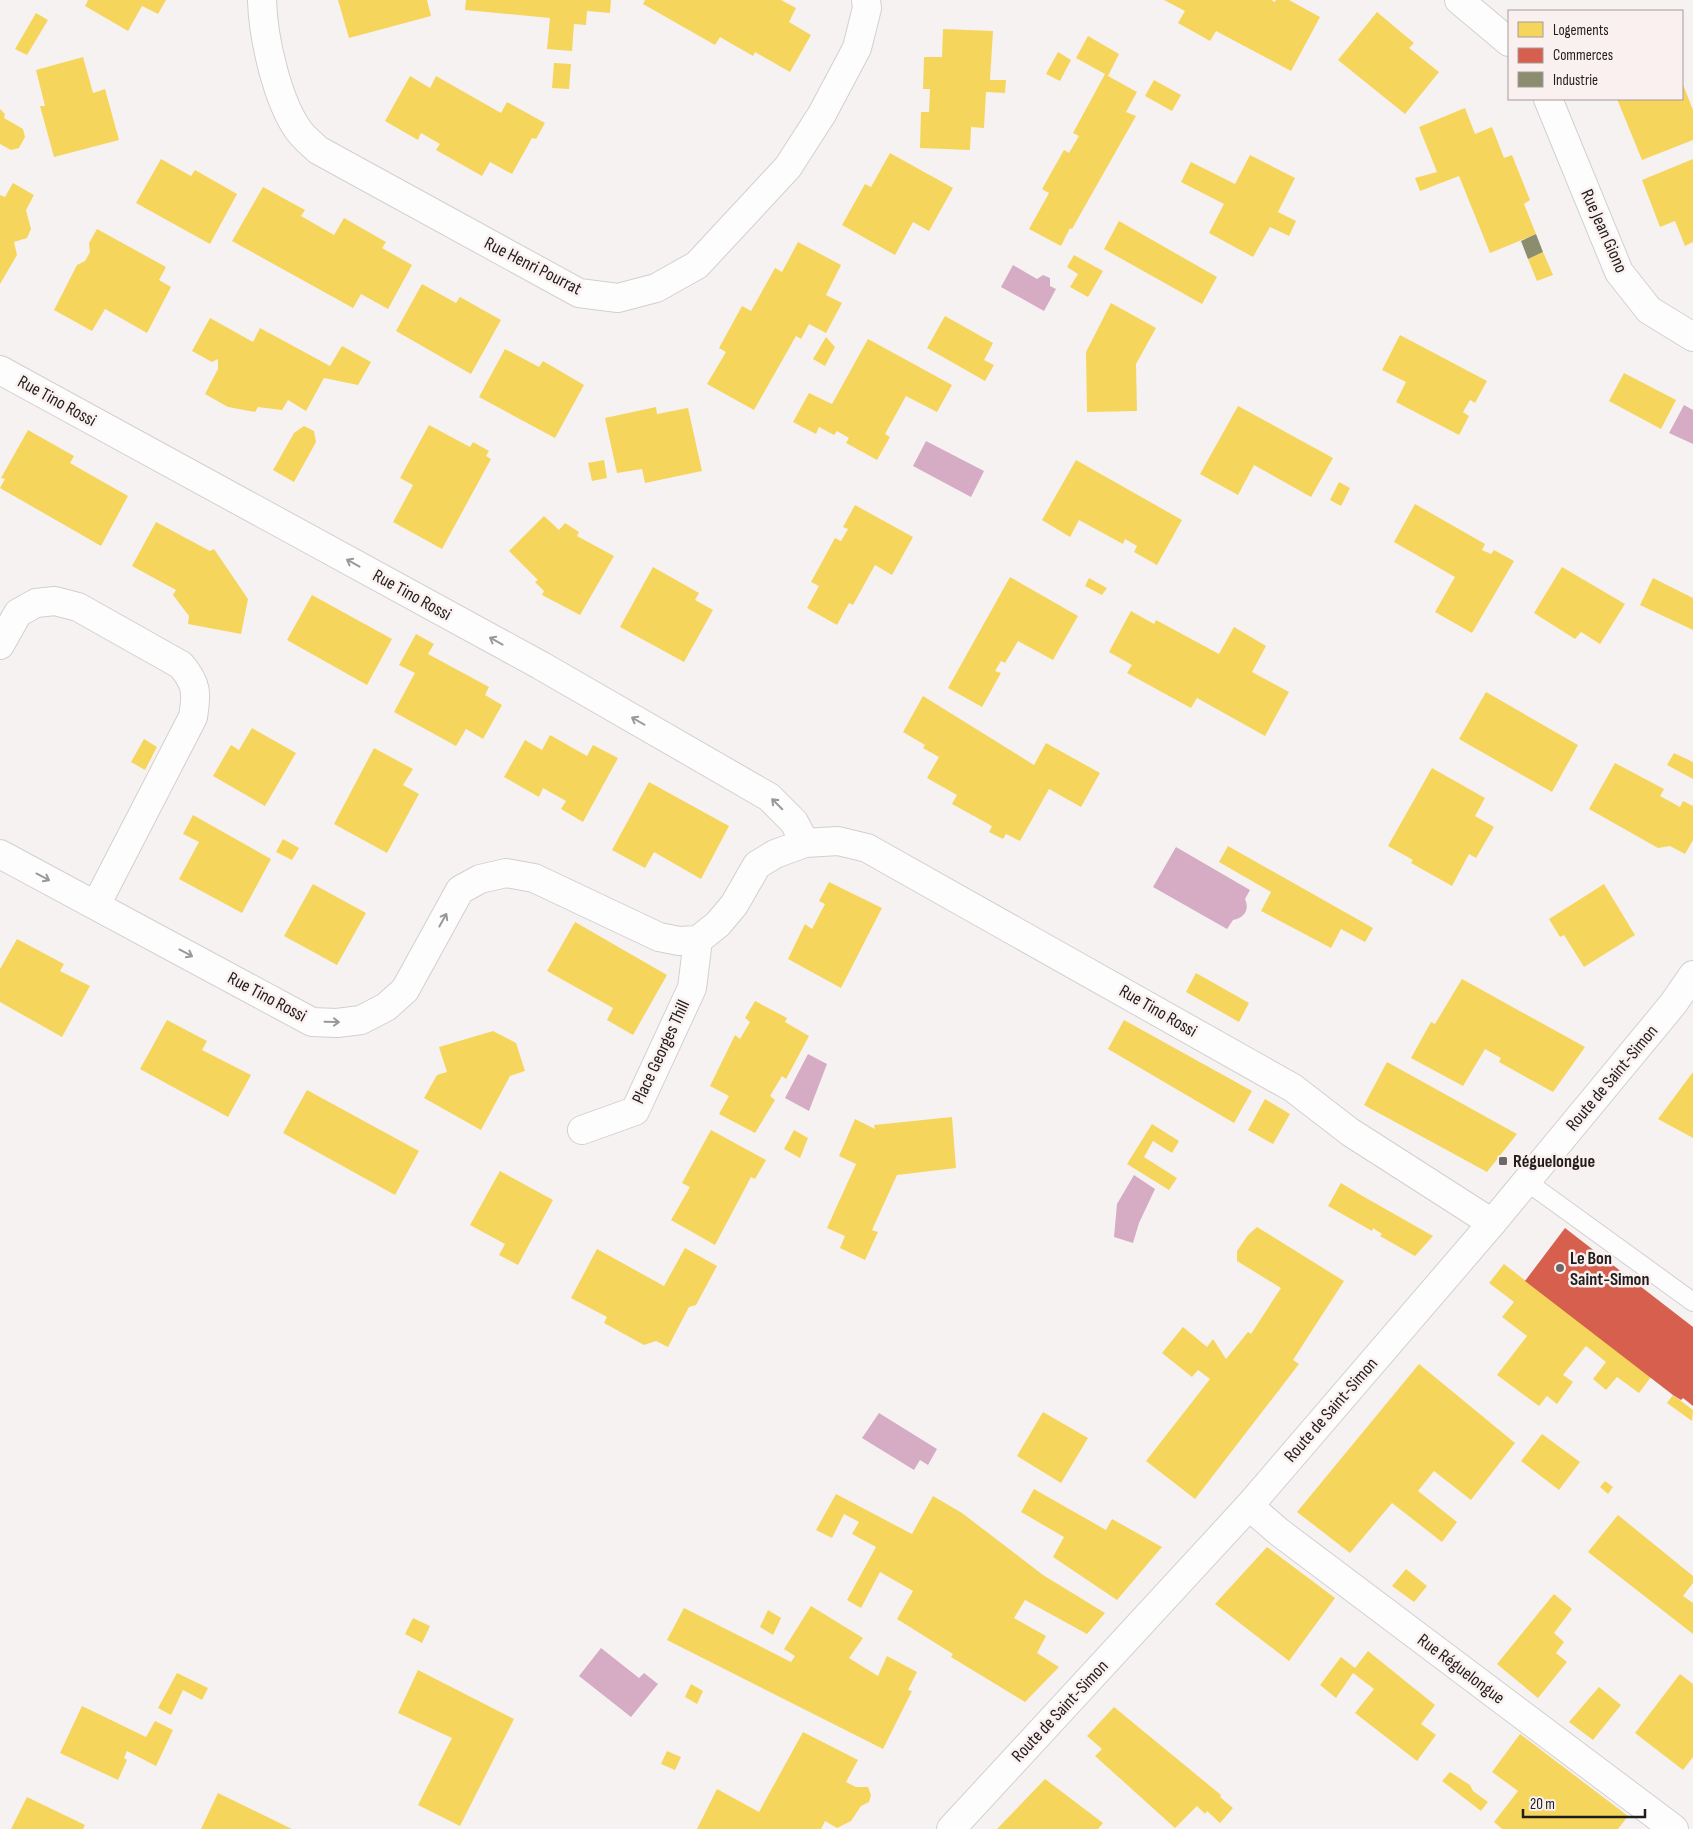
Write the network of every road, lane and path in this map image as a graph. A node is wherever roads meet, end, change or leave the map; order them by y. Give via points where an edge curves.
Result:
1 (262, 0) edge
2 (866, 0) edge
3 (1459, 0) edge
4 (1508, 41) edge
5 (1548, 100) edge
6 (1693, 337) edge
7 (0, 370) edge
8 (0, 645) edge
9 (805, 843) junction
10 (0, 854) edge
11 (96, 905) junction
12 (698, 940) junction
13 (1693, 975) edge
14 (582, 1130) dead end
15 (1526, 1181) junction
16 (1492, 1223) junction
17 (1693, 1302) edge
18 (1249, 1506) junction
19 (951, 1829) edge
20 (1674, 1829) edge

1 - 2 street, Rue Henri Pourrat via 263,25 285,108 300,132 318,150 579,293 618,298 656,288 697,265 788,168 822,114 857,48
3 - 4 street
5 - 6 street, Rue Jean Giono via 1619,272 1650,310
9 -> 7 street, Rue Tino Rossi via 794,822 769,796 540,665
8 - 11 street via 18,613 36,603 55,601 78,607 181,665 193,679 196,697 193,717
9 - 12 street, Rue Tino Rossi via 757,864 734,905
9 - 16 street, Rue Tino Rossi via 838,841 867,848 938,886 1293,1088 1350,1132
10 -> 11 street, Rue Tino Rossi
11 -> 12 street, Rue Tino Rossi via 312,1022 361,1020 386,1007 405,990 460,890 480,879 506,873 534,878 659,937
12 - 14 street, Place Georges Thill via 692,988 635,1111
13 - 15 street, Route de Saint-Simon via 1673,1004
15 - 16 street, Route de Saint-Simon
15 - 17 lane
16 - 18 street, Route de Saint-Simon
18 - 19 street, Route de Saint-Simon
18 - 20 street, Rue Réguelongue

